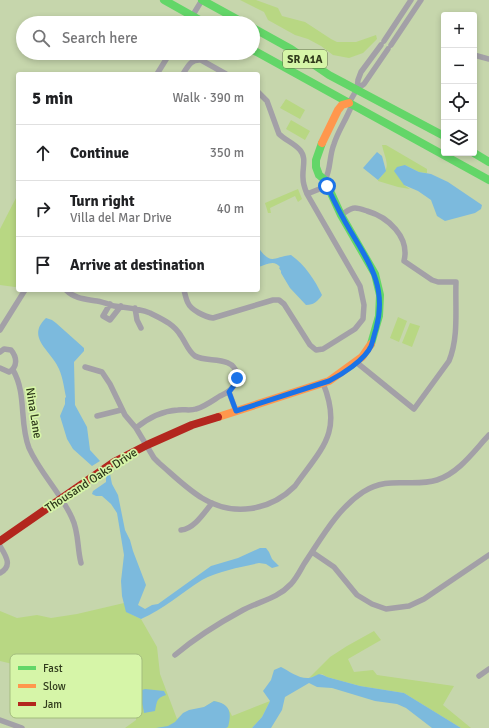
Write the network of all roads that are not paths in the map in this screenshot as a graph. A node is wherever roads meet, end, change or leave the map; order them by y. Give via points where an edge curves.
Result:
1 (164, 0) edge
2 (202, 0) edge
3 (411, 0) edge
4 (421, 0) edge
5 (186, 16) edge
6 (192, 16) edge
7 (231, 16) edge
8 (260, 32) edge
9 (260, 54) edge
10 (477, 56) edge
11 (489, 59) edge
12 (166, 60) edge
13 (197, 60) edge
14 (201, 60) edge
15 (158, 72) edge
16 (184, 72) edge
17 (222, 72) edge
18 (357, 89) junction
19 (260, 94) edge
20 (349, 103) junction
21 (441, 134) edge
22 (477, 155) edge
23 (489, 162) edge
24 (489, 180) edge
25 (326, 183) junction
26 (307, 194) junction
27 (341, 215) junction
28 (24, 292) edge
29 (69, 292) edge
30 (185, 292) edge
31 (110, 304) junction
32 (121, 306) junction
33 (135, 308) junction
34 (141, 328) dead end
35 (0, 330) edge
36 (0, 352) edge
37 (356, 362) junction
38 (85, 367) dead end
39 (0, 368) edge
40 (13, 370) junction
41 (323, 383) junction
42 (229, 392) junction
43 (121, 410) junction
44 (236, 411) junction
45 (98, 416) dead end
46 (136, 428) junction
47 (489, 435) edge
48 (147, 444) junction
49 (61, 499) junction
50 (212, 503) junction
51 (181, 530) dead end
52 (0, 541) edge
53 (0, 546) edge
54 (312, 552) junction
55 (489, 555) edge
56 (81, 563) dead end
57 (0, 573) edge
58 (175, 655) dead end
59 (489, 669) edge
60 (479, 676) dead end
61 (0, 720) edge
62 (22, 728) edge

1 - 5 street
2 - 6 street
2 - 7 street
3 - 18 street via 361,72
4 - 18 street via 364,84
8 - 18 street, SR A1A via 329,75
9 - 20 street, SR A1A
10 - 11 street
12 - 15 street
13 - 16 street via 191,62
14 - 17 street
18 - 20 street, Thousand Oaks Drive
18 - 21 street, SR A1A
19 - 26 street via 267,101 279,134 302,153 302,178
20 - 24 street, SR A1A
20 - 25 street, Thousand Oaks Drive via 351,107 334,144
20 - 25 street, Thousand Oaks Drive via 337,110 321,145 316,167 319,176
22 - 23 street
25 - 26 street
25 - 27 street, Thousand Oaks Drive
26 - 30 street via 360,286 364,313 355,329 323,349 316,350 310,346 279,300 213,318 190,307
27 - 37 street, Thousand Oaks Drive via 370,264 380,295 379,316 370,347
27 - 37 street via 359,208 382,216 394,226 400,237 405,250 404,261 432,280 456,282 453,352 414,409
28 - 35 street
29 - 31 street via 78,298
31 - 32 street
31 - 32 street via 103,316 110,320
32 - 33 street
33 - 34 street
33 - 42 street via 160,318 176,329 195,356 230,364 237,378
36 - 40 street, Nina Lane via 8,349 13,352 16,366
37 - 41 street, Thousand Oaks Drive
38 - 43 street via 102,372
39 - 40 street via 10,372
40 - 49 street, Nina Lane via 21,393 29,447
41 - 44 street, Thousand Oaks Drive
41 - 50 street via 331,406 330,431 323,447 295,486 274,502 252,509 231,509
42 - 44 street
42 - 46 street, Thousand Oaks Drive via 198,409 171,411 144,421
43 - 45 street
43 - 46 street
44 - 48 street, Thousand Oaks Drive via 192,425
46 - 48 street
47 - 54 street via 467,460 445,477 423,482 388,482 369,488 342,510
48 - 49 street, Thousand Oaks Drive via 114,462
48 - 50 street via 159,463
49 - 52 street, Thousand Oaks Drive
49 - 56 street, Nina Lane via 76,528
50 - 51 street via 197,521
53 - 57 street via 8,562 7,567
54 - 55 street via 334,567 357,594 386,609 409,606 424,599
54 - 58 street via 291,584 277,596 244,609 189,643
59 - 60 street
61 - 62 street

